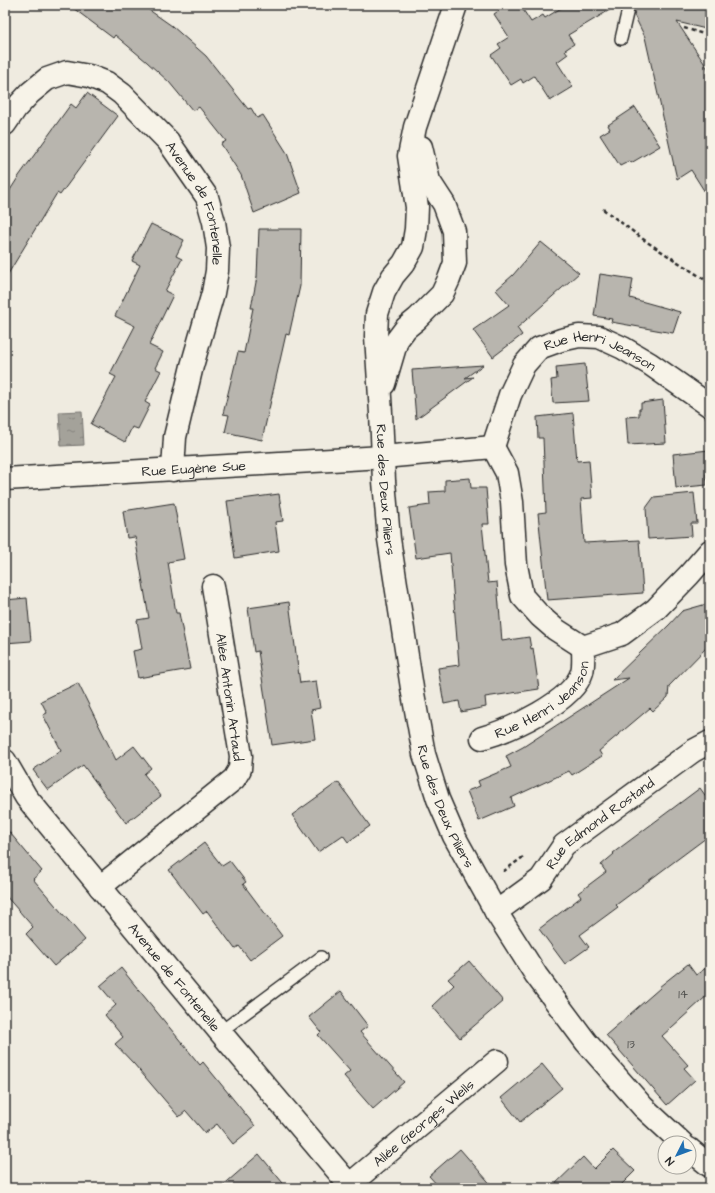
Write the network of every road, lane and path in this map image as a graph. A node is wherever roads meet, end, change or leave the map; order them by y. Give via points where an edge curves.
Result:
1 (456, 5) edge
2 (629, 5) edge
3 (684, 28) dead end
4 (710, 36) edge
5 (621, 39) dead end
6 (5, 124) edge
7 (416, 127) junction
8 (603, 209) dead end
9 (710, 283) edge
10 (380, 398) junction
11 (710, 406) edge
12 (493, 447) junction
13 (383, 457) junction
14 (173, 470) junction
15 (5, 479) edge
16 (710, 551) edge
17 (213, 586) dead end
18 (583, 647) junction
19 (482, 738) dead end
20 (710, 742) edge
21 (5, 761) edge
22 (100, 887) junction
23 (496, 912) junction
24 (321, 957) dead end
25 (220, 1032) junction
26 (497, 1061) dead end
27 (673, 1135) edge
28 (697, 1156) edge
29 (710, 1166) edge
30 (350, 1186) edge

1 - 7 street, Rue des Deux Piliers
2 - 5 lane
3 - 4 path
6 - 14 street, Avenue de Fontenelle via 25,98 47,79 67,72 89,76 107,83 138,110 168,142 206,197 214,222 218,248 217,271 175,437
7 - 10 street, Rue des Deux Piliers via 409,156 417,207 413,247 384,292 377,314
7 - 10 street, Rue des Deux Piliers via 429,181 444,204 454,232 455,263 442,294 397,340
8 - 9 path via 647,242
10 - 13 street, Rue des Deux Piliers
11 - 12 street, Rue Henri Jeanson via 623,348 599,337 579,336 540,348 524,365 510,395
12 - 13 street
12 - 18 street, Rue Henri Jeanson via 507,473 512,502 516,565 522,596 555,629
13 - 14 street, Rue Eugène Sue
13 - 23 street, Rue des Deux Piliers via 389,539 424,754 438,799 454,836
14 - 15 street, Rue Eugène Sue
16 - 18 street, Rue Henri Jeanson via 656,609 622,634
17 - 22 street, Allée Antonin Artaud via 241,756 240,768 234,779
18 - 19 street, Rue Henri Jeanson via 582,672 575,684 555,704 524,721
20 - 23 street, Rue Edmond Rostand via 693,751 564,845 541,879
21 - 22 street, Avenue de Fontenelle via 26,797
22 - 25 street, Avenue de Fontenelle
23 - 27 street, Rue des Deux Piliers via 536,975 586,1042 643,1107
24 - 25 lane
25 - 30 street, Avenue de Fontenelle
26 - 30 street, Allée Georges Wells
28 - 29 street

